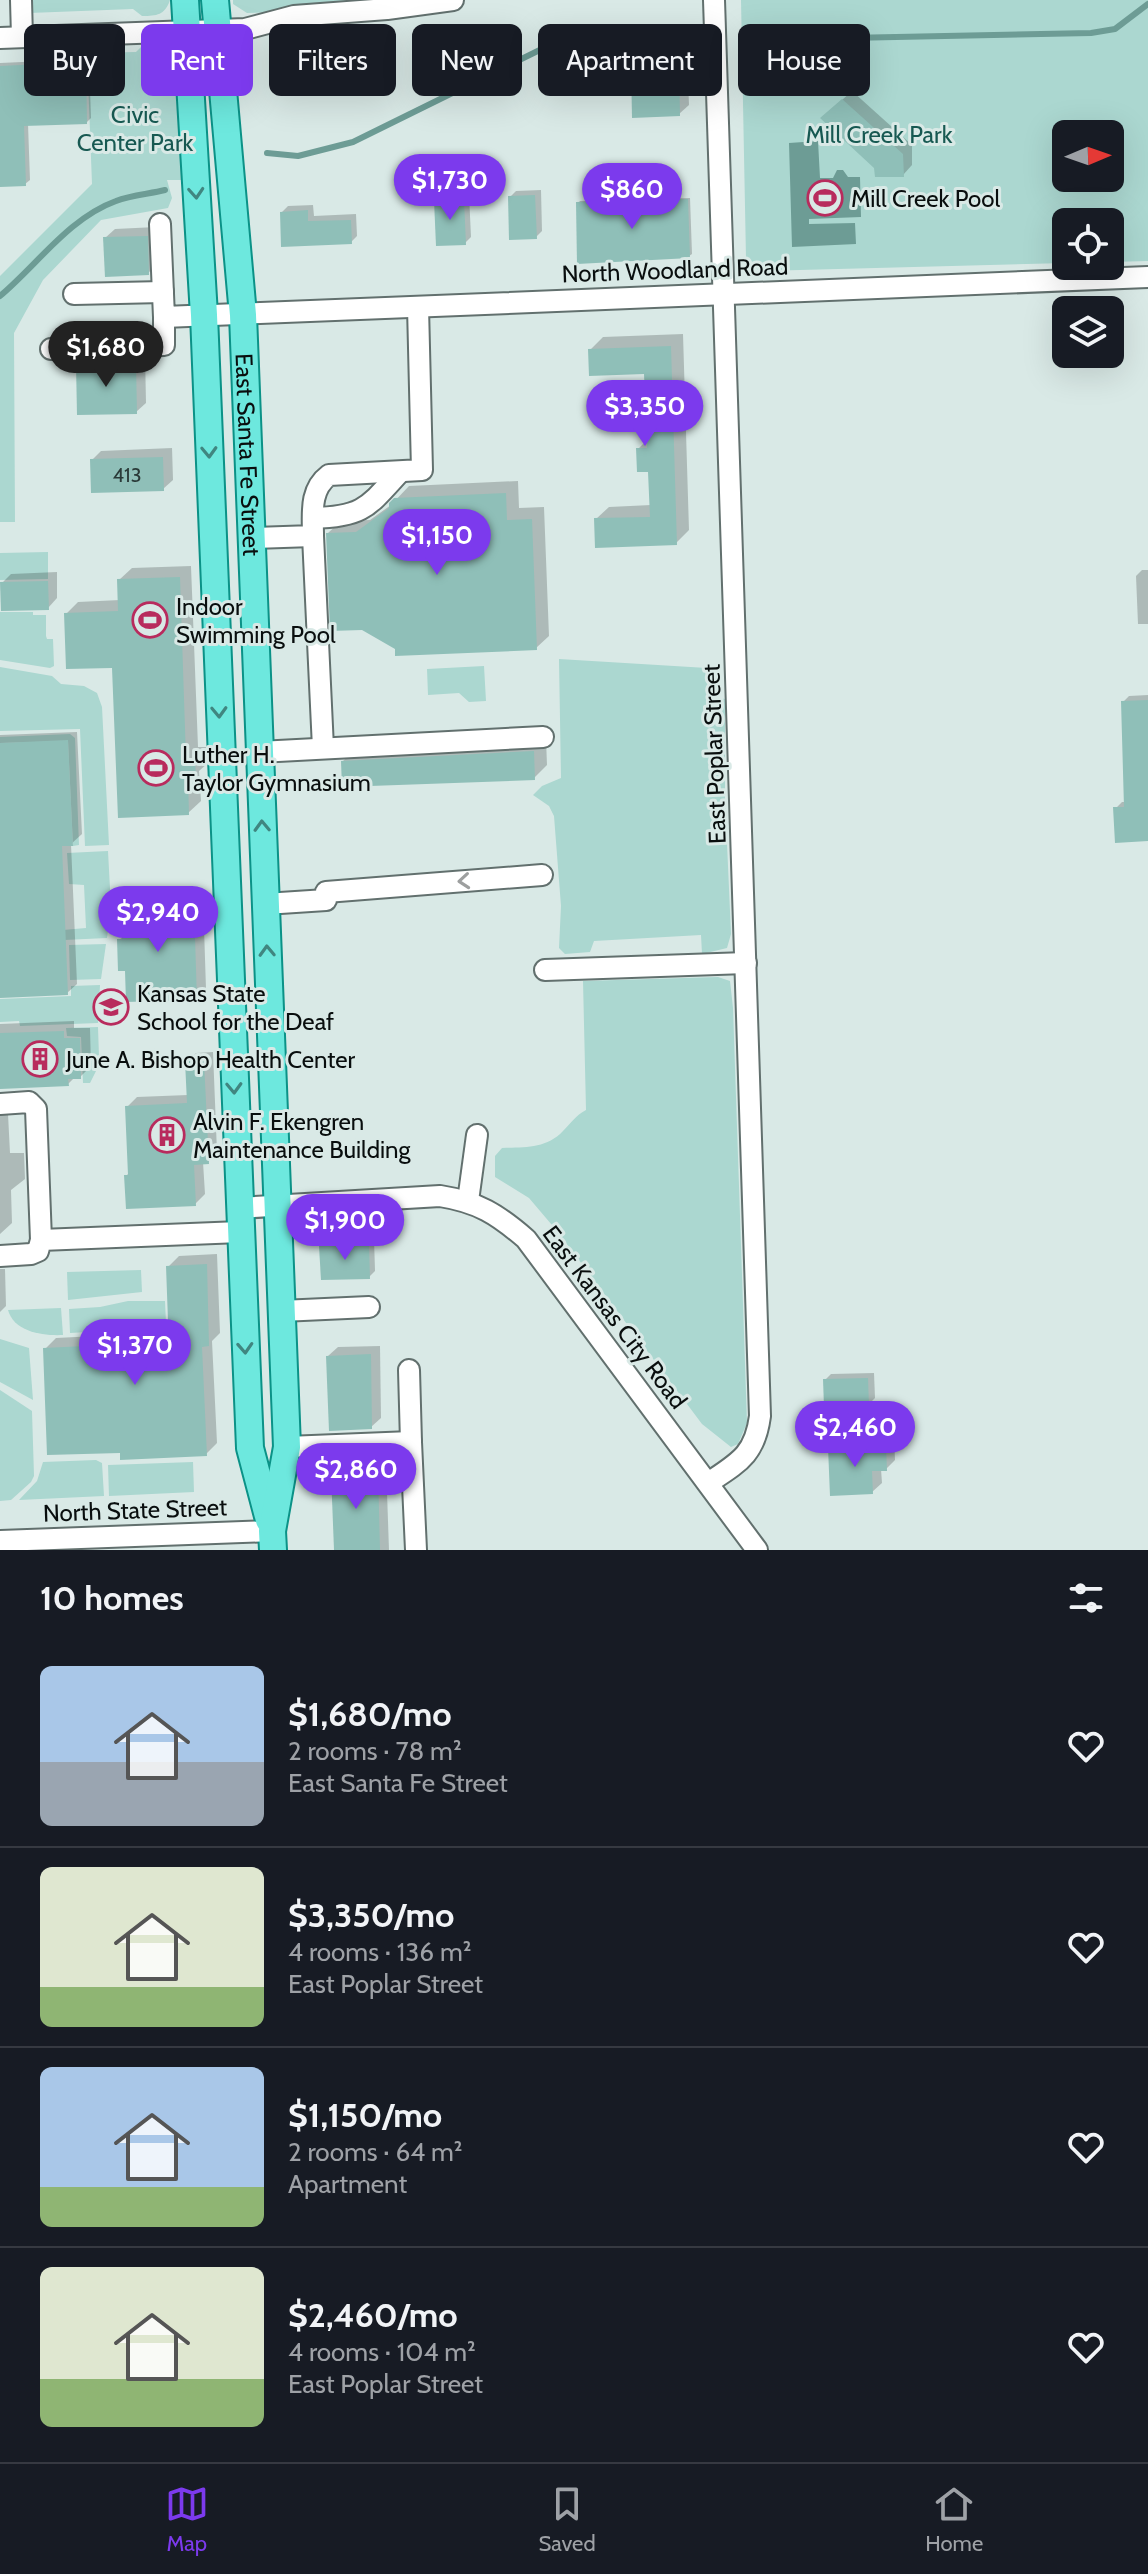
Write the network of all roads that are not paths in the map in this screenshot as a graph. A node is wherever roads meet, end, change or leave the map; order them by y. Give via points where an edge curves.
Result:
1 (21, 0) edge
2 (185, 0) edge
3 (215, 0) edge
4 (453, 0) edge
5 (714, 0) edge
6 (186, 24) edge
7 (217, 24) edge
8 (253, 27) edge
9 (141, 33) edge
10 (22, 37) junction
11 (0, 38) edge
12 (190, 96) edge
13 (223, 96) edge
14 (160, 224) dead end
15 (1148, 277) edge
16 (163, 292) junction
17 (74, 294) dead end
18 (725, 294) junction
19 (418, 307) junction
20 (204, 315) junction
21 (243, 315) junction
22 (164, 317) junction
23 (51, 349) dead end
24 (400, 472) junction
25 (313, 527) junction
26 (251, 538) junction
27 (213, 540) junction
28 (543, 737) dead end
29 (323, 748) junction
30 (259, 752) junction
31 (542, 875) dead end
32 (265, 904) junction
33 (746, 963) junction
34 (545, 970) dead end
35 (0, 1104) edge
36 (477, 1135) dead end
37 (468, 1201) junction
38 (276, 1206) junction
39 (239, 1220) junction
40 (41, 1240) junction
41 (0, 1256) edge
42 (369, 1307) dead end
43 (281, 1311) junction
44 (409, 1370) dead end
45 (411, 1442) junction
46 (287, 1447) junction
47 (708, 1483) junction
48 (0, 1541) edge
49 (272, 1541) edge
50 (416, 1550) edge
51 (757, 1550) edge

1 - 10 street
2 - 6 main road, East Santa Fe Street
3 - 7 main road, East Santa Fe Street
4 - 8 street via 294,16
5 - 18 street, East Poplar Street
9 - 10 street
10 - 11 street
12 -> 20 main road, East Santa Fe Street
13 - 21 main road, East Santa Fe Street
14 - 16 street
15 - 18 street, North Woodland Road
16 - 17 street
16 - 22 street
18 - 19 street, North Woodland Road
18 - 33 street, East Poplar Street
19 - 21 street, North Woodland Road
19 - 24 street via 422,470
20 - 21 street, North Woodland Road
20 - 22 street, North Woodland Road
20 -> 27 main road, East Santa Fe Street
21 - 26 main road, East Santa Fe Street
22 - 23 street via 164,345
24 - 25 street via 358,512
24 - 25 street via 329,475 313,500
25 - 26 street
25 - 29 street
26 - 27 main road
26 - 30 main road, East Santa Fe Street
27 -> 39 main road, East Santa Fe Street
28 - 29 street
29 - 30 street
32 -> 30 main road, East Santa Fe Street
31 -> 32 street
38 -> 32 main road, East Santa Fe Street
33 - 34 street
33 - 47 street, East Poplar Street via 760,1416 751,1449
35 - 40 street via 29,1102 36,1109
36 - 37 street
37 - 38 street, East Kansas City Road via 440,1196
37 - 47 street, East Kansas City Road via 526,1239
38 - 39 street, East Kansas City Road
38 - 43 main road, East Santa Fe Street
39 - 40 street, East Kansas City Road
39 -> 49 main road, East Santa Fe Street via 250,1448
40 - 41 street via 31,1254
42 - 43 street
43 - 46 main road, East Santa Fe Street
44 - 45 street
45 - 46 street
45 - 50 street
46 - 49 main road, East Santa Fe Street
47 - 51 street, East Kansas City Road
48 - 49 street, North State Street

